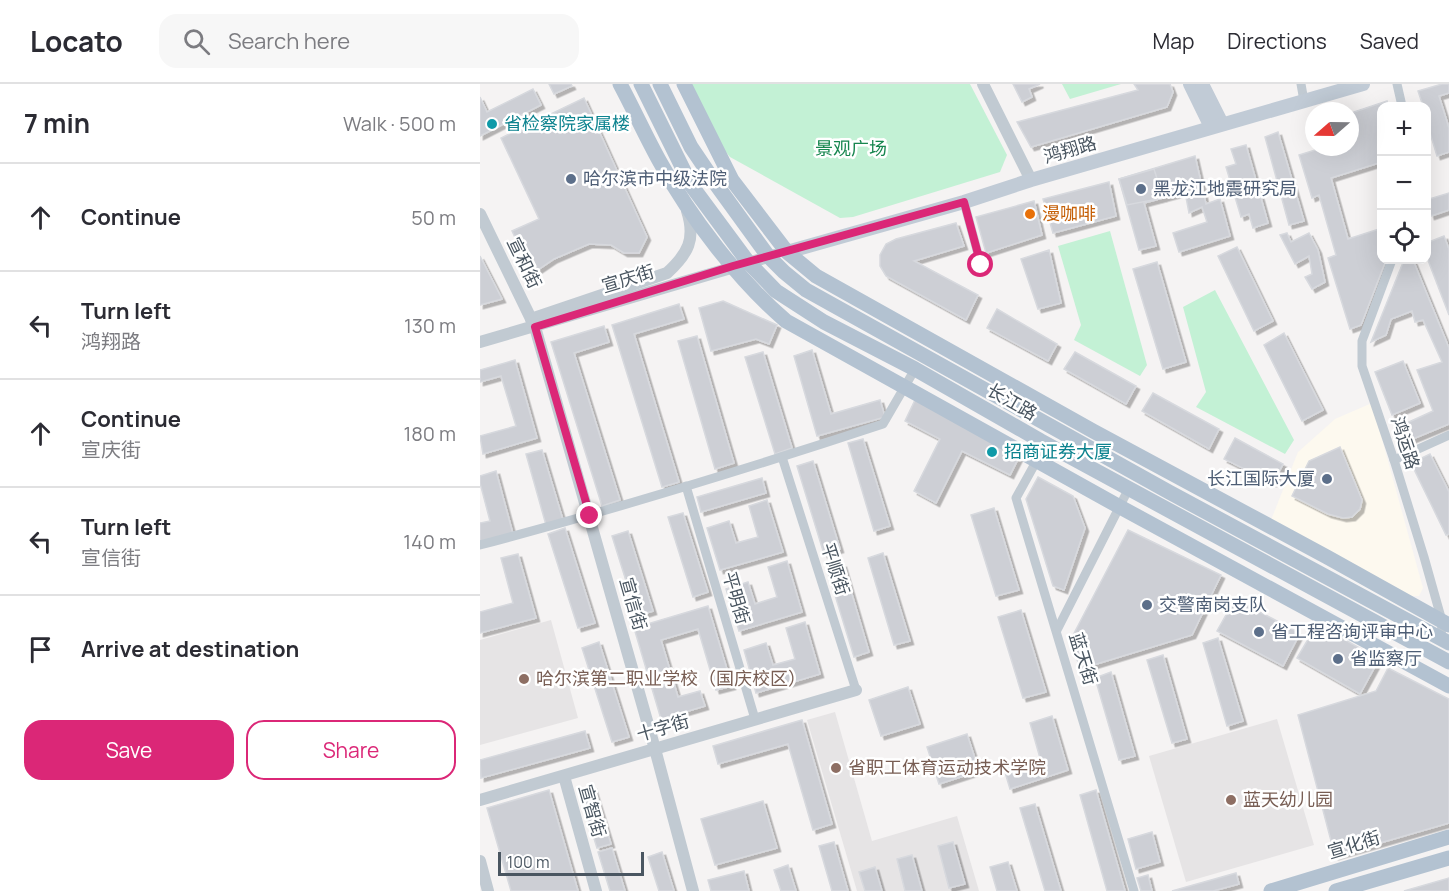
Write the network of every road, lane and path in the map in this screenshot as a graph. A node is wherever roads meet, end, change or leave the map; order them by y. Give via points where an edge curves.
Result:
1 (620, 84) edge
2 (641, 84) edge
3 (660, 84) edge
4 (684, 84) edge
5 (983, 84) edge
6 (1190, 84) edge
7 (1202, 84) edge
8 (1301, 84) edge
9 (1363, 84) edge
10 (1397, 84) edge
11 (1304, 101) junction
12 (1401, 102) edge
13 (1217, 126) junction
14 (1031, 180) junction
15 (684, 202) junction
16 (964, 202) junction
17 (480, 214) edge
18 (787, 252) junction
19 (768, 256) junction
20 (748, 262) junction
21 (1391, 264) edge
22 (981, 265) dead end
23 (733, 266) junction
24 (533, 323) junction
25 (480, 342) edge
26 (915, 369) junction
27 (904, 387) junction
28 (1449, 435) edge
29 (1041, 441) junction
30 (782, 457) junction
31 (1037, 460) junction
32 (1394, 460) junction
33 (686, 486) junction
34 (1129, 488) junction
35 (1119, 507) junction
36 (590, 516) junction
37 (480, 545) edge
38 (1445, 623) edge
39 (1057, 630) junction
40 (1445, 641) edge
41 (1449, 662) edge
42 (1449, 686) edge
43 (856, 690) joint
44 (755, 719) junction
45 (655, 749) junction
46 (564, 776) junction
47 (480, 800) edge
48 (1449, 837) edge
49 (1449, 858) edge
50 (480, 861) edge
51 (488, 891) edge
52 (596, 891) edge
53 (693, 891) edge
54 (1134, 891) edge
55 (1271, 891) edge
56 (1336, 891) edge

1 - 15 main road
2 - 20 main road, 长江路 via 692,185
3 - 19 main road, 长江路 via 691,147
4 - 18 main road via 732,180
5 - 14 street
6 - 13 main road
7 - 13 main road
8 - 11 street
9 - 11 main road, 鸿翔路
10 - 12 street
11 - 13 main road, 鸿翔路
13 - 14 main road, 鸿翔路
14 - 16 main road, 鸿翔路
15 - 23 main road
15 - 24 street via 692,226 690,240 678,263 667,273
16 - 18 main road, 鸿翔路
16 - 22 street
17 - 24 street, 宣和街
18 - 19 street, 宣庆街
18 - 38 main road via 828,284
19 - 20 street, 宣庆街
19 - 40 main road, 长江路 via 794,281 834,307
20 - 23 street, 宣庆街
20 - 26 main road, 长江路 via 795,304
21 - 32 street, 鸿运路 via 1362,341 1362,366
23 - 24 street, 宣庆街
23 - 27 main road via 786,321
24 - 25 street, 宣庆街
24 - 36 street, 宣信街
26 - 27 street
26 - 29 main road, 长江路
27 - 30 street via 884,424
27 - 31 main road
28 - 32 street
29 - 31 street, 蓝天街
29 - 34 main road, 长江路
30 - 33 street
30 - 43 street, 平顺街
31 - 35 main road
31 - 39 street, 蓝天街 via 1016,498
32 - 38 street, 鸿运路
33 - 36 street
33 - 44 street, 平明街
34 - 35 street
34 - 41 main road, 长江路
35 - 39 street
35 - 42 main road
36 - 37 street
36 - 45 street, 宣信街
38 - 40 street, 鸿运路
39 - 54 street, 蓝天街
43 - 44 street, 十字街
44 - 45 street, 十字街
45 - 46 street, 十字街
45 - 53 street, 宣信街
46 - 47 street, 十字街
46 - 52 street, 宣智街
48 - 55 main road, 宣化街
49 - 56 main road
50 - 51 street

